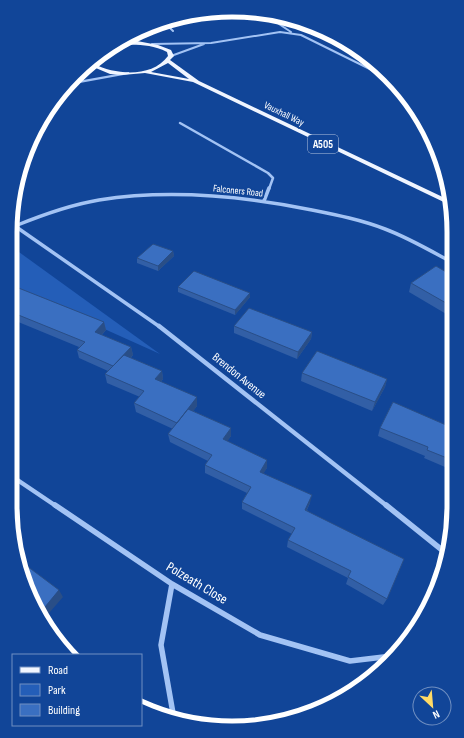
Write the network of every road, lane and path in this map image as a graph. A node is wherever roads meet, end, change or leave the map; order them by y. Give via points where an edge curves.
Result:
1 (275, 21) edge
2 (168, 26) edge
3 (173, 31) dead end
4 (291, 32) junction
5 (140, 38) edge
6 (211, 43) junction
7 (128, 44) edge
8 (149, 44) junction
9 (170, 56) junction
10 (168, 62) junction
11 (95, 66) edge
12 (376, 72) edge
13 (138, 73) junction
14 (128, 74) junction
15 (197, 82) junction
16 (77, 83) edge
17 (180, 123) dead end
18 (444, 200) edge
19 (264, 201) junction
20 (17, 223) edge
21 (17, 228) edge
22 (447, 260) edge
23 (17, 480) edge
24 (442, 550) edge
25 (172, 584) junction
26 (385, 657) edge
27 (173, 713) edge

1 - 4 street
2 - 3 street
4 - 6 street
4 - 12 street
5 - 8 main road
6 - 8 street
6 - 9 street
7 - 8 main road
8 - 9 main road via 169,51
9 - 10 main road
10 - 13 main road
10 - 15 main road, Vauxhall Way / A505
11 - 14 main road via 107,72
13 - 14 main road
13 - 15 main road, Vauxhall Way / A505
14 - 16 street
15 - 18 main road, Vauxhall Way / A505
17 - 19 street via 268,173 273,178
19 - 20 street, Falconers Road via 178,194 117,197 60,208
19 - 22 street, Falconers Road via 375,226
21 - 24 street, Brendon Avenue via 174,337
23 - 25 street, Polzeath Close
25 - 26 street, Polzeath Close via 260,634 350,661
25 - 27 street via 161,646

